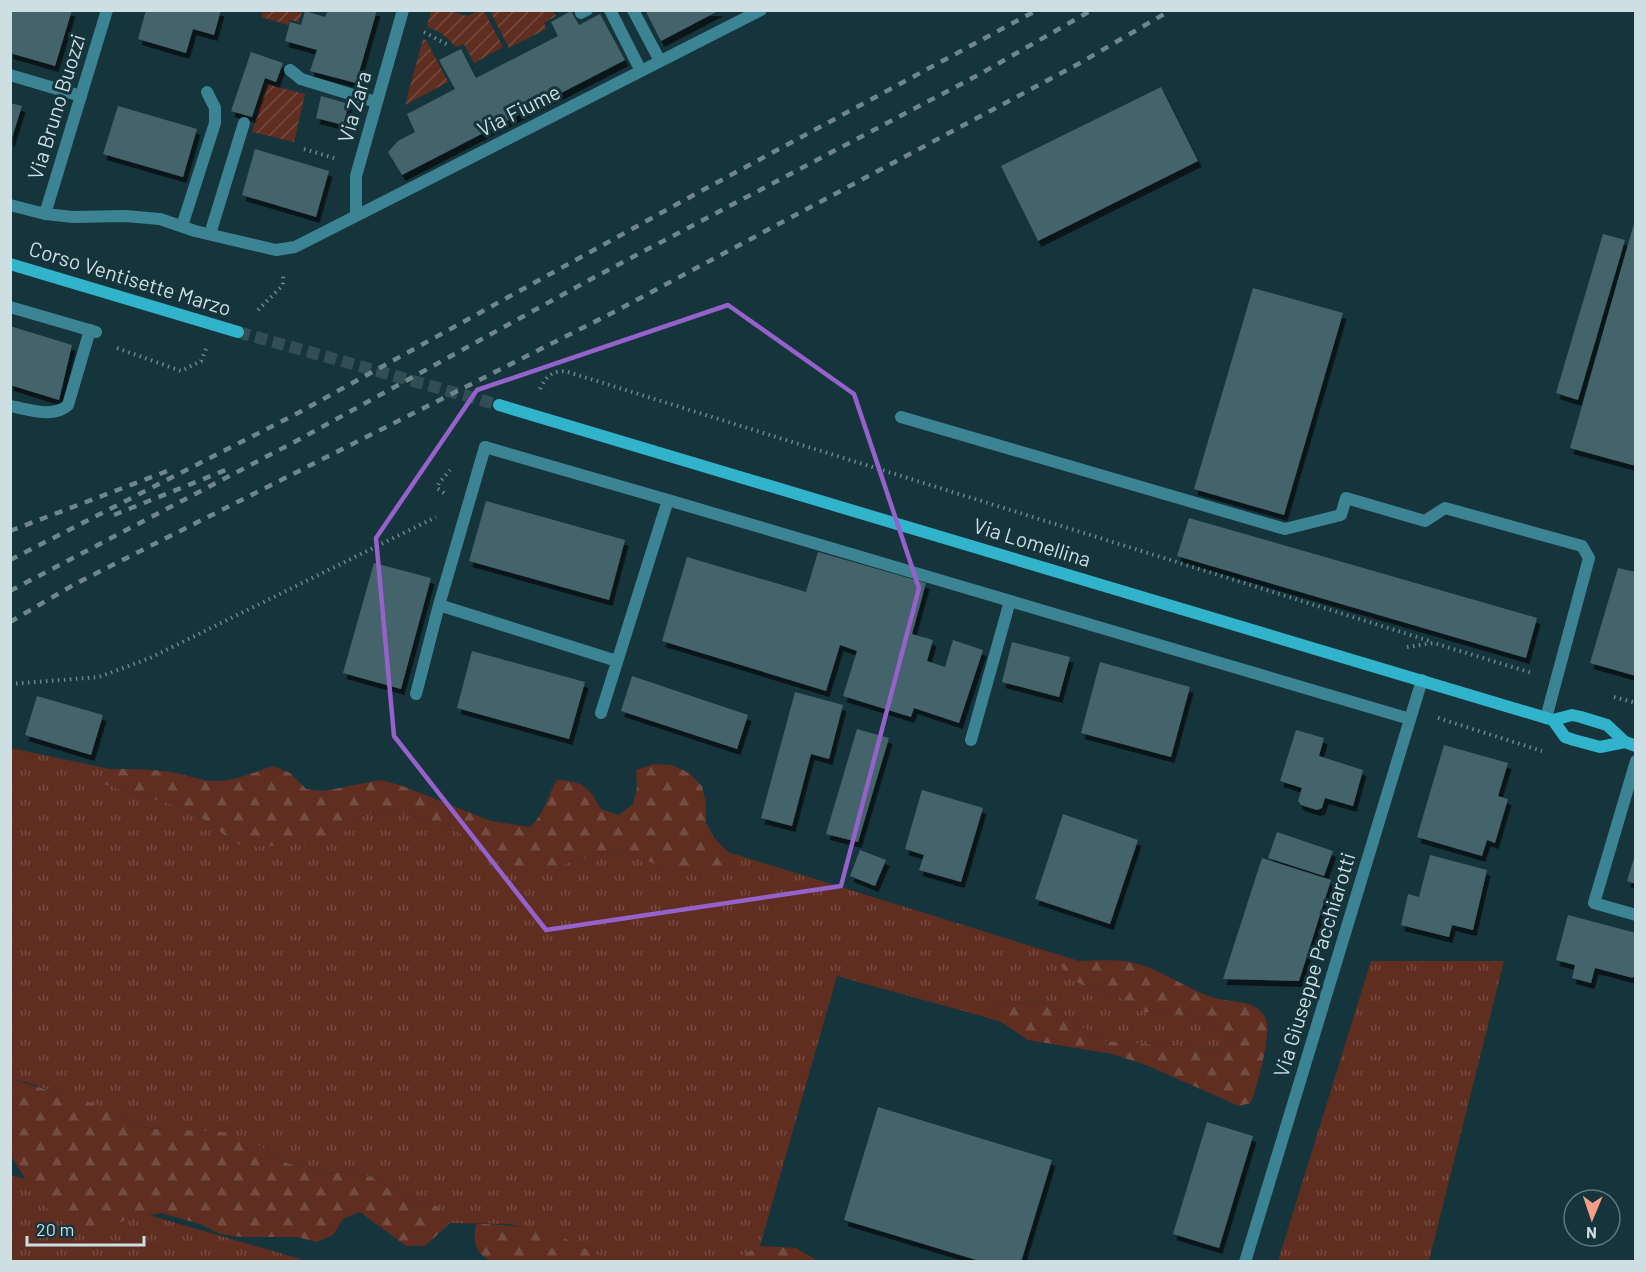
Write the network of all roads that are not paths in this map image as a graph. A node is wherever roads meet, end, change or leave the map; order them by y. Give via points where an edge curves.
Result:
1 (107, 10) edge
2 (403, 10) edge
3 (609, 10) edge
4 (633, 10) edge
5 (755, 12) edge
6 (660, 62) junction
7 (290, 70) dead end
8 (641, 71) junction
9 (10, 75) edge
10 (207, 92) dead end
11 (81, 96) junction
12 (376, 102) junction
13 (244, 123) dead end
14 (10, 205) edge
15 (45, 214) junction
16 (356, 216) junction
17 (182, 226) junction
18 (210, 234) junction
19 (295, 247) joint
20 (10, 264) edge
21 (10, 307) edge
22 (238, 332) tunnel mouth
23 (499, 405) tunnel mouth
24 (10, 406) edge
25 (901, 417) dead end
26 (668, 500) junction
27 (1010, 601) junction
28 (439, 605) junction
29 (618, 661) junction
30 (1422, 680) junction
31 (416, 694) dead end
32 (601, 713) dead end
33 (1410, 719) junction
34 (1550, 719) junction
35 (971, 740) dead end
36 (1630, 744) edge
37 (1635, 761) edge
38 (1635, 915) edge
39 (1245, 1262) edge

1 - 11 street, Via Bruno Buozzi
2 - 12 street, Via Zara
3 - 8 street
4 - 6 street
5 - 6 street, Via Fiume
6 - 8 street, Via Fiume
7 - 12 street via 301,80
8 - 16 street, Via Fiume
9 - 11 street
10 - 17 street via 215,108 215,123
11 - 15 street, Via Bruno Buozzi
12 - 16 street, Via Zara via 356,176
13 - 18 street
14 - 15 street, Corso Ventisette Marzo
15 - 17 street, Corso Ventisette Marzo via 160,219
16 - 19 street, Via Fiume
17 - 18 street, Corso Ventisette Marzo
18 - 19 street, Corso Ventisette Marzo via 276,250
20 - 22 main road, Corso Ventisette Marzo
21 - 24 street via 93,331 63,410 50,413
23 - 30 main road, Via Lomellina
25 - 34 street via 1285,530 1341,514 1346,498 1425,521 1445,508 1582,546 1589,558
26 - 27 street
26 - 28 street via 485,447
26 - 29 street
27 - 33 street
27 - 35 street
28 - 29 street
28 - 31 street
29 - 32 street
30 - 33 street, Via Giuseppe Pacchiarotti
30 - 34 main road, Via Lomellina
33 - 39 street, Via Giuseppe Pacchiarotti
34 - 36 main road, Via Lomellina via 1572,714 1590,719 1607,725
34 - 36 main road, Via Lomellina via 1565,737 1574,740 1600,747
37 - 38 street via 1594,903

